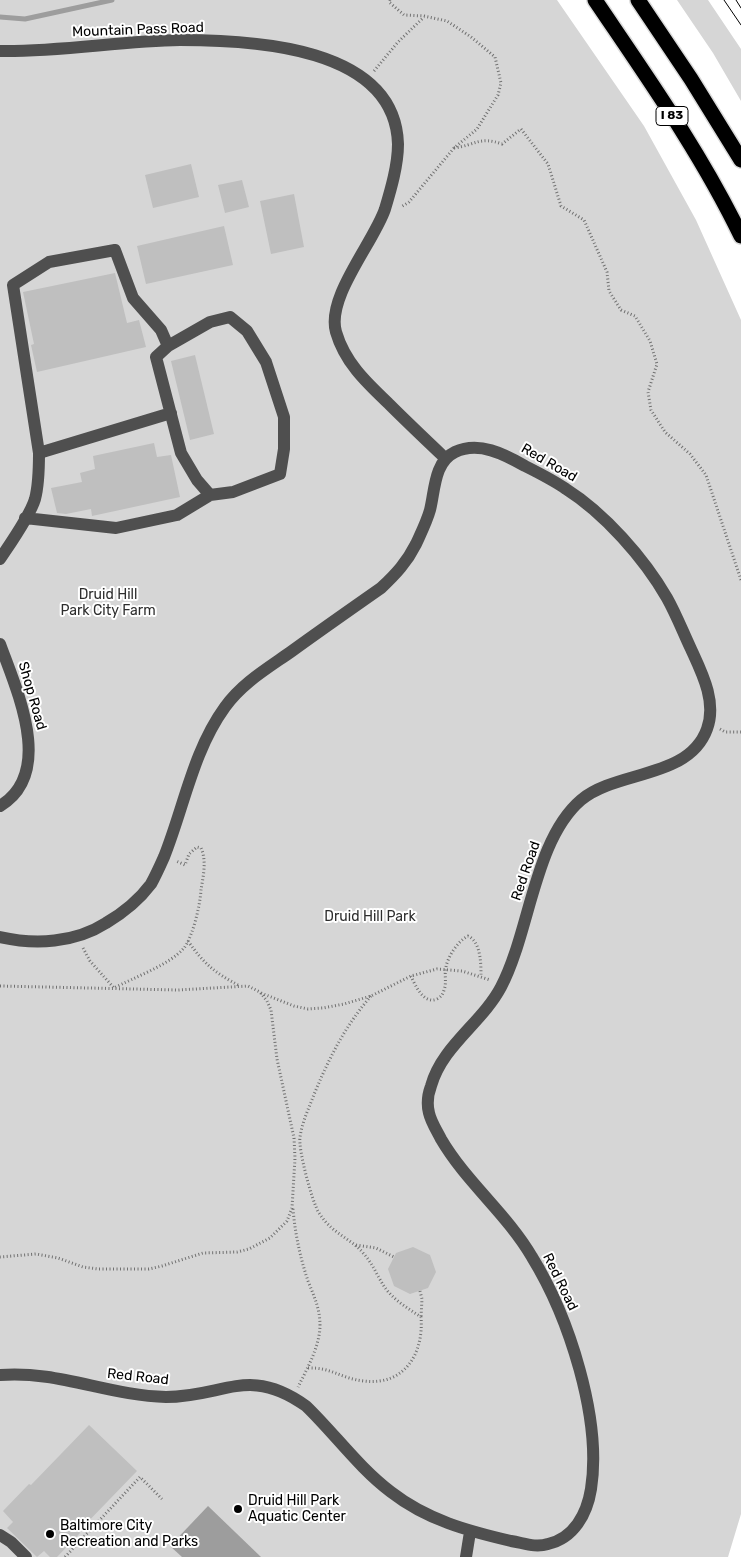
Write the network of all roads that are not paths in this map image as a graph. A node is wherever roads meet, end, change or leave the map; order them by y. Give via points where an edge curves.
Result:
1 (595, 0) edge
2 (638, 0) edge
3 (0, 51) edge
4 (741, 160) edge
5 (741, 236) edge
6 (168, 346) junction
7 (171, 413) junction
8 (40, 453) junction
9 (445, 458) junction
10 (210, 495) junction
11 (25, 518) junction
12 (0, 559) edge
13 (0, 644) edge
14 (0, 806) edge
15 (0, 936) edge
16 (0, 1375) edge
17 (470, 1532) junction
18 (0, 1535) edge
19 (26, 1557) edge
20 (466, 1557) edge

1 - 5 highway, I 83 via 700,161
2 - 4 highway, I 83
3 - 9 lane, Mountain Pass Road via 181,40 247,44 305,52 338,63 366,80 382,96 394,120 398,144 384,211 345,285 336,312 335,330 358,374
6 - 7 lane via 156,357
6 - 8 lane via 162,330 133,298 115,250 49,262 13,285
6 - 10 lane via 210,322 230,317 248,332 266,362 284,417 280,474 233,492
7 - 8 lane
7 - 10 lane via 181,453
8 - 11 lane via 35,500
9 - 15 lane via 436,475 426,521 406,562 396,574 260,673 225,707 205,741 164,856 151,884 138,899 98,929 78,936 54,941 25,941
9 - 17 lane, Red Road via 470,448 492,450 568,490 595,512 648,569 667,598 709,693 710,709 704,736 678,761 594,790 566,815 546,854 514,957 501,986 484,1012 450,1050 431,1084 429,1115 453,1157 533,1257 562,1318 576,1356 590,1417 593,1447 591,1490 586,1509 579,1524 567,1535 553,1544 537,1546
10 - 11 lane via 176,515 116,528
11 - 12 lane
13 - 14 lane, Shop Road via 24,718 30,750 23,782 16,794
16 - 17 lane, Red Road via 33,1375 126,1393 169,1397 235,1386 266,1386 293,1397 320,1420 389,1491 425,1514
17 - 20 lane
18 - 19 lane

